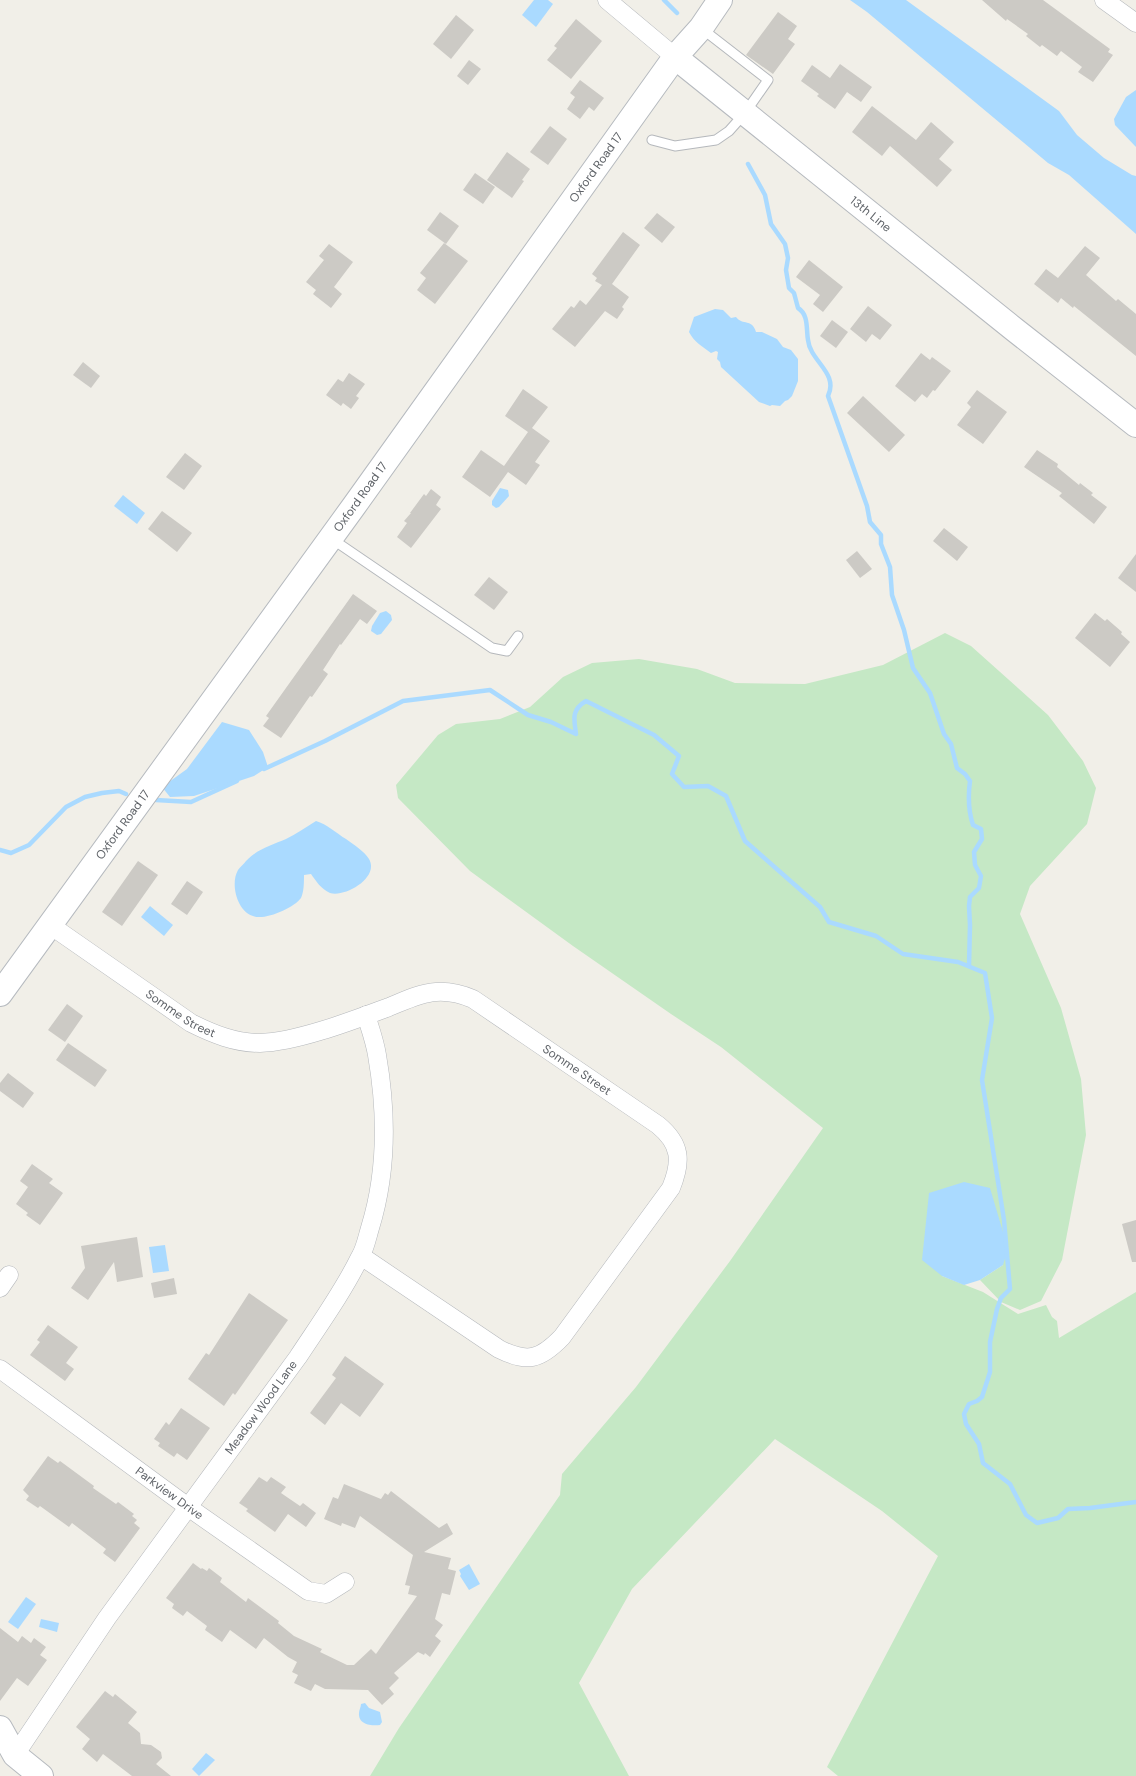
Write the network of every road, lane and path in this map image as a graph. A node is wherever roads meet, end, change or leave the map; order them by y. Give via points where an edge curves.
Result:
1 (607, 0) edge
2 (720, 0) edge
3 (1104, 0) edge
4 (1136, 23) edge
5 (701, 28) junction
6 (676, 57) junction
7 (745, 113) junction
8 (652, 140) dead end
9 (1136, 425) edge
10 (330, 538) junction
11 (518, 636) dead end
12 (50, 925) junction
13 (0, 994) edge
14 (366, 1015) junction
15 (361, 1256) junction
16 (0, 1369) edge
17 (188, 1507) junction
18 (346, 1582) dead end
19 (0, 1728) edge
20 (8, 1754) edge
21 (41, 1776) edge

1 - 6 street, 13th Line
2 - 5 main road, Oxford Road 17
3 - 4 street
5 - 6 main road, Oxford Road 17
5 - 7 lane via 768,80
6 - 7 main road, 13th Line
6 - 10 main road, Oxford Road 17
7 - 8 lane via 716,140 675,146
7 - 9 main road, 13th Line
10 - 11 lane via 492,648 507,651
10 - 12 main road, Oxford Road 17
12 - 13 main road, Oxford Road 17
12 - 14 street, Somme Street via 191,1023 225,1038 262,1043 289,1039
14 - 15 street, Meadow Wood Lane via 377,1054 384,1134 382,1174
14 - 15 street, Somme Street via 436,992 462,994 473,999 658,1125 673,1140 678,1157 677,1174 671,1188 562,1337 543,1354 525,1358 499,1349
15 - 17 street, Meadow Wood Lane via 298,1357
16 - 17 street, Parkview Drive
17 - 18 street, Parkview Drive via 308,1591 326,1594
17 - 20 street, Meadow Wood Lane
19 - 20 main road
20 - 21 main road

